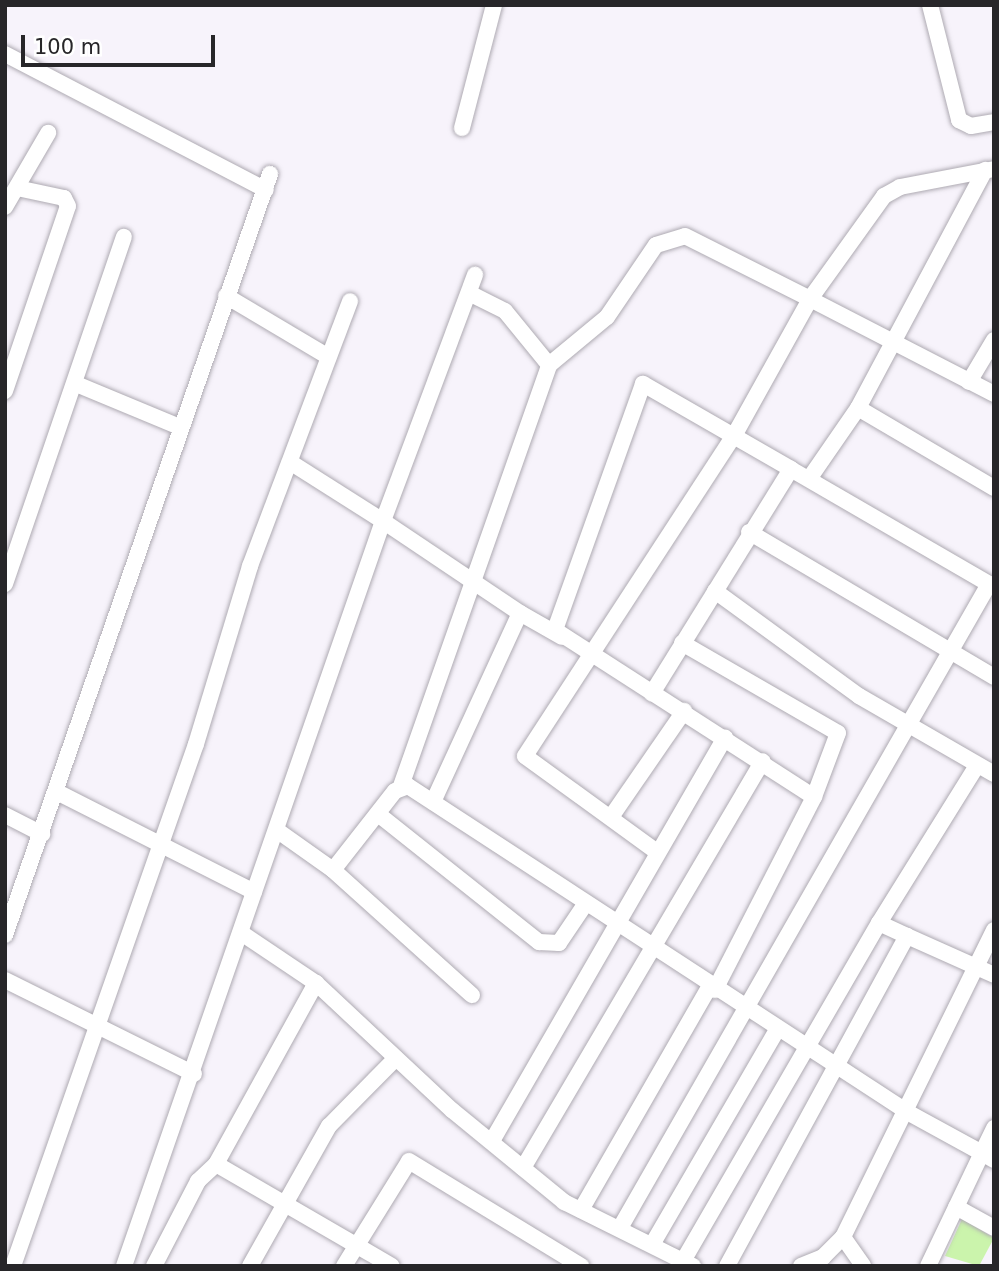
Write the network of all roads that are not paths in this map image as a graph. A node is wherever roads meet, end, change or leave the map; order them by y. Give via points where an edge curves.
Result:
1 (494, 5) edge
2 (930, 5) edge
3 (5, 54) edge
4 (994, 122) edge
5 (462, 128) dead end
6 (48, 133) dead end
7 (989, 169) edge
8 (270, 174) dead end
9 (266, 190) junction
10 (10, 197) edge
11 (124, 237) dead end
12 (475, 275) dead end
13 (468, 293) junction
14 (226, 296) junction
15 (810, 299) junction
16 (350, 301) dead end
17 (994, 340) edge
18 (897, 345) junction
19 (327, 356) junction
20 (549, 365) junction
21 (970, 382) junction
22 (76, 384) junction
23 (5, 391) edge
24 (994, 394) edge
25 (858, 408) junction
26 (180, 427) junction
27 (735, 434) junction
28 (290, 462) junction
29 (791, 469) junction
30 (809, 479) junction
31 (994, 488) edge
32 (383, 521) junction
33 (749, 532) junction
34 (474, 582) junction
35 (992, 582) edge
36 (5, 584) edge
37 (715, 591) junction
38 (520, 613) junction
39 (682, 643) junction
40 (590, 653) junction
41 (949, 654) junction
42 (994, 677) edge
43 (652, 693) junction
44 (684, 711) junction
45 (907, 726) junction
46 (725, 738) junction
47 (763, 761) junction
48 (976, 766) junction
49 (994, 774) edge
50 (401, 786) junction
51 (57, 792) junction
52 (814, 797) junction
53 (433, 802) junction
54 (378, 814) junction
55 (5, 815) edge
56 (611, 817) junction
57 (278, 831) junction
58 (43, 834) junction
59 (159, 846) junction
60 (657, 852) junction
61 (333, 870) junction
62 (254, 892) junction
63 (584, 906) junction
64 (879, 923) junction
65 (617, 928) junction
66 (994, 930) edge
67 (243, 934) junction
68 (5, 935) edge
69 (907, 936) junction
70 (650, 948) junction
71 (986, 972) edge
72 (5, 980) edge
73 (316, 983) junction
74 (712, 988) junction
75 (472, 995) dead end
76 (747, 1011) junction
77 (97, 1027) junction
78 (777, 1030) junction
79 (806, 1049) junction
80 (397, 1058) junction
81 (836, 1068) junction
82 (194, 1074) junction
83 (909, 1113) junction
84 (994, 1128) edge
85 (492, 1141) junction
86 (988, 1156) edge
87 (216, 1164) junction
88 (523, 1168) junction
89 (284, 1204) junction
90 (956, 1207) junction
91 (581, 1210) junction
92 (620, 1228) junction
93 (994, 1228) edge
94 (843, 1237) junction
95 (653, 1243) junction
96 (356, 1244) junction
97 (688, 1263) edge
98 (13, 1266) edge
99 (124, 1266) edge
100 (154, 1266) edge
101 (250, 1266) edge
102 (344, 1266) edge
103 (392, 1266) edge
104 (581, 1266) edge
105 (727, 1266) edge
106 (801, 1266) edge
107 (863, 1266) edge
108 (928, 1266) edge

1 - 5 street
2 - 4 street via 959,120 971,126
3 - 9 street
6 - 10 street
7 - 15 street via 900,187 884,196
7 - 18 street
8 - 9 street
9 - 14 street
10 - 23 street via 64,198 68,206
11 - 22 street
12 - 13 street
13 - 20 street via 505,312
13 - 32 street
14 - 19 street
14 - 26 street
15 - 18 street
15 - 20 street via 673,234 656,245 584,341
15 - 27 street
16 - 19 street
17 - 21 street
18 - 21 street
18 - 25 street
19 - 28 street
20 - 34 street
21 - 24 street
22 - 26 street
22 - 36 street
25 - 30 street
25 - 31 street
26 - 51 street
27 - 29 street
27 - 40 street
27 - 40 street via 643,384 555,631
28 - 32 street
28 - 59 street
29 - 30 street
29 - 33 street
30 - 35 street
32 - 34 street
32 - 57 street
33 - 37 street
33 - 41 street
34 - 38 street
34 - 50 street
35 - 41 street
37 - 39 street
37 - 45 street
38 - 40 street
38 - 53 street
39 - 43 street
39 - 52 street via 838,733
40 - 43 street
40 - 56 street via 525,756
41 - 42 street
41 - 45 street
43 - 44 street
44 - 46 street
44 - 56 street
45 - 48 street
45 - 76 street
46 - 47 street
46 - 60 street
47 - 52 street
47 - 70 street
48 - 49 street
48 - 64 street
50 - 53 street
50 - 54 street
51 - 58 street
51 - 59 street
52 - 74 street
53 - 63 street
54 - 61 street
54 - 63 street via 539,942 559,943
55 - 58 street
56 - 60 street
57 - 61 street
57 - 62 street
58 - 68 street
59 - 62 street
59 - 77 street
60 - 65 street
61 - 75 street
62 - 67 street
63 - 65 street
64 - 69 street
64 - 79 street
65 - 70 street
65 - 85 street
66 - 71 street
67 - 73 street
67 - 82 street
69 - 71 street
69 - 81 street
70 - 74 street
70 - 88 street
71 - 83 street
72 - 77 street
73 - 80 street
73 - 87 street
74 - 76 street
74 - 91 street
76 - 78 street
76 - 92 street
77 - 82 street
77 - 98 street
78 - 79 street
78 - 95 street
79 - 81 street
79 - 97 street
80 - 85 street
80 - 89 street via 329,1126
81 - 83 street
81 - 105 street
82 - 99 street
83 - 86 street
83 - 94 street
84 - 86 street
85 - 88 street
86 - 90 street
87 - 89 street
87 - 100 street via 198,1181
88 - 91 street
89 - 96 street
89 - 101 street
90 - 93 street
90 - 108 street
91 - 92 street
92 - 95 street
94 - 106 street via 823,1257
94 - 107 street
95 - 97 street
96 - 102 street
96 - 103 street
96 - 104 street via 410,1161

